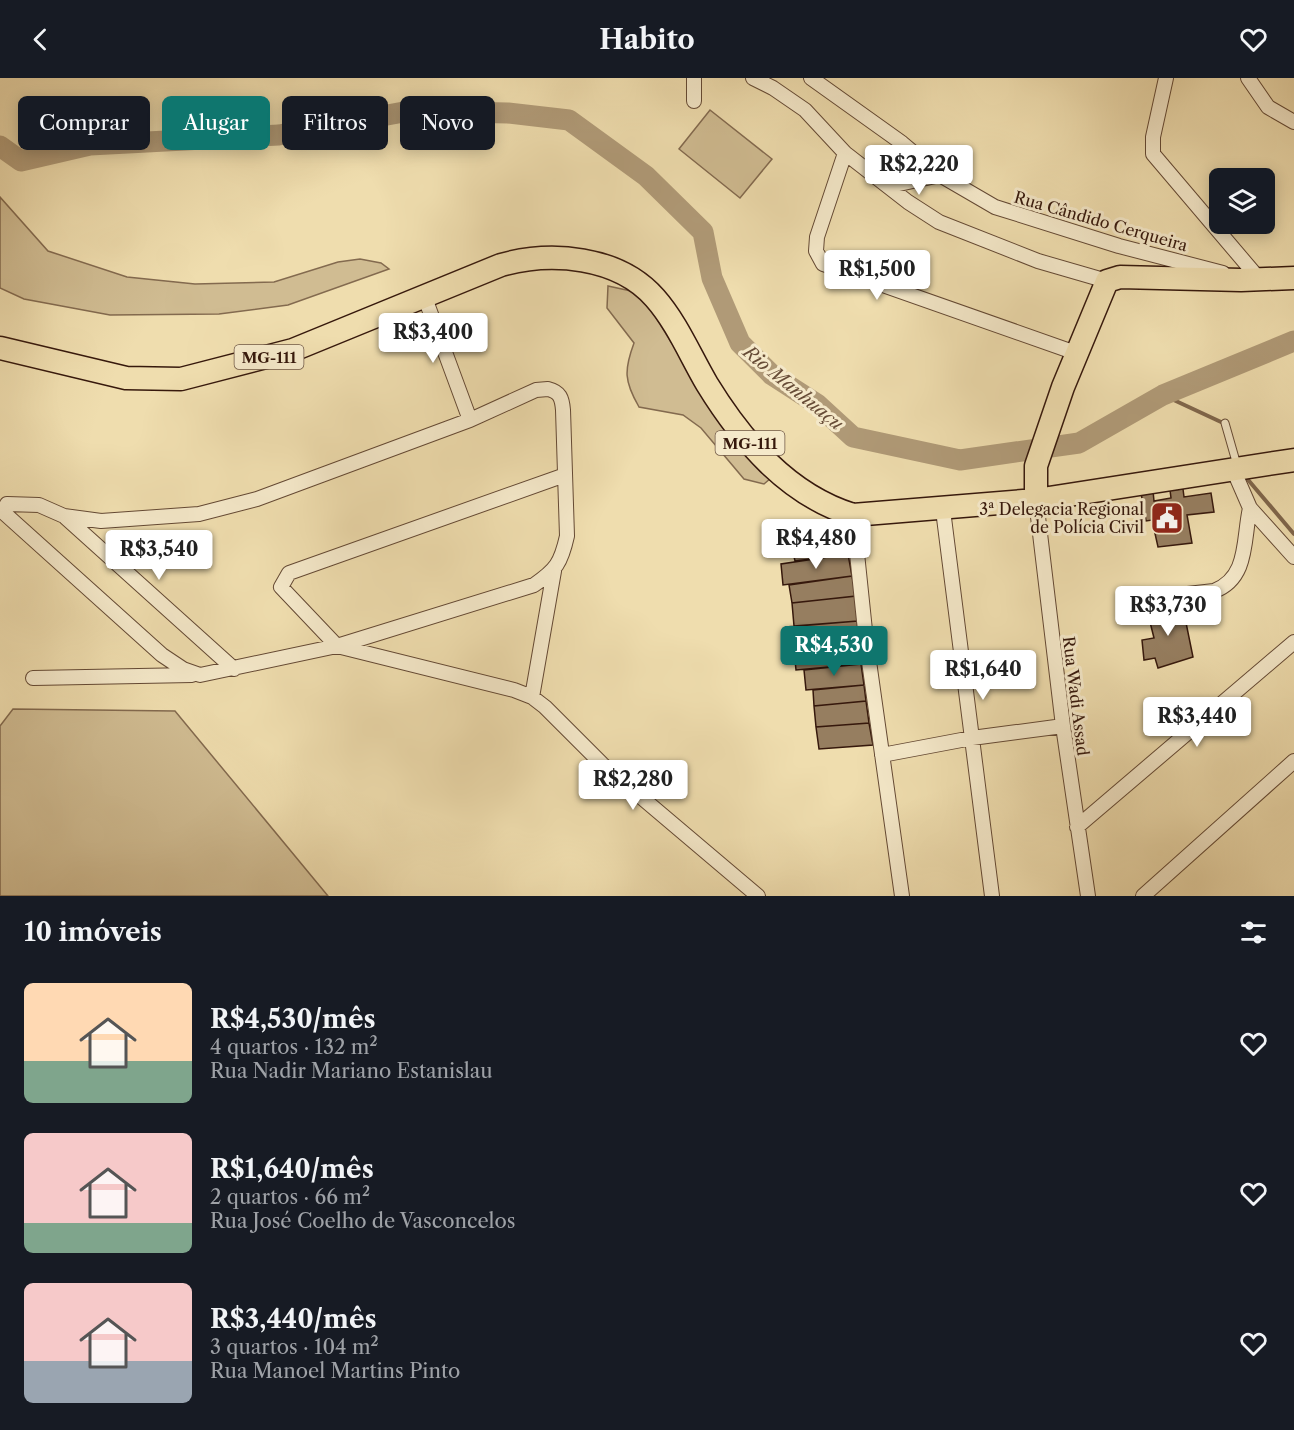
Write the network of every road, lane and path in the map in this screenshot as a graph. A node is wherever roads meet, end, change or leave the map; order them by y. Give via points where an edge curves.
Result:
1 (694, 78) edge
2 (753, 78) edge
3 (810, 78) edge
4 (1166, 78) edge
5 (1246, 79) edge
6 (694, 101) dead end
7 (1294, 122) edge
8 (845, 153) junction
9 (940, 175) junction
10 (890, 186) junction
11 (1294, 278) edge
12 (1251, 280) junction
13 (1107, 281) junction
14 (425, 298) junction
15 (0, 348) edge
16 (1076, 353) junction
17 (470, 420) junction
18 (1225, 423) dead end
19 (1294, 460) edge
20 (1240, 467) junction
21 (565, 475) junction
22 (1036, 500) junction
23 (1250, 508) junction
24 (943, 510) junction
25 (853, 515) junction
26 (64, 516) junction
27 (1294, 557) edge
28 (554, 572) junction
29 (1126, 601) dead end
30 (1294, 642) edge
31 (337, 646) junction
32 (234, 669) junction
33 (200, 675) junction
34 (33, 678) dead end
35 (532, 697) junction
36 (1063, 726) junction
37 (972, 738) junction
38 (882, 755) junction
39 (1294, 761) edge
40 (1077, 827) junction
41 (758, 896) edge
42 (902, 896) edge
43 (992, 896) edge
44 (1088, 896) edge
45 (1143, 896) edge

1 - 6 street
2 - 8 street via 805,110
3 - 9 street, Rua Cândido Cerqueira via 903,143
4 - 12 street via 1153,136 1154,153
5 - 7 street via 1268,107
8 - 10 street
8 - 16 street via 817,237 816,251 823,264
9 - 10 street
9 - 12 street, Rua Cândido Cerqueira via 995,207 1119,246
10 - 13 street via 939,222 1038,261
11 - 12 main road
12 - 13 main road via 1120,277
13 - 16 main road
14 - 15 main road, MG-111 via 293,350 181,379 126,378
14 - 17 street
14 - 25 main road, MG-111 via 527,258 578,259 629,278 654,297 736,428 789,483 832,509
16 - 22 main road via 1036,466
17 - 21 street via 536,390 555,391 562,398
17 - 26 street via 257,499 199,514 101,520
18 - 20 lane
19 - 20 main road, MG-111
20 - 22 main road, MG-111
20 - 23 street
21 - 28 street via 567,536
21 - 31 street via 289,573 281,587
22 - 24 main road, MG-111
22 - 36 street, Rua Wadi Assad
23 - 27 street
23 - 29 street via 1240,566 1228,586
24 - 25 main road, MG-111
24 - 37 street
25 - 38 street
26 - 32 street
26 - 33 street via 39,505 12,502 3,512 162,655
28 - 31 street via 534,585
28 - 35 street
30 - 40 street
31 - 32 street
31 - 35 street
32 - 33 street
33 - 34 street
35 - 41 street via 602,764
36 - 37 street
36 - 40 street, Rua Wadi Assad
37 - 38 street
37 - 43 street
38 - 42 street
39 - 45 street
40 - 44 street, Rua Wadi Assad

